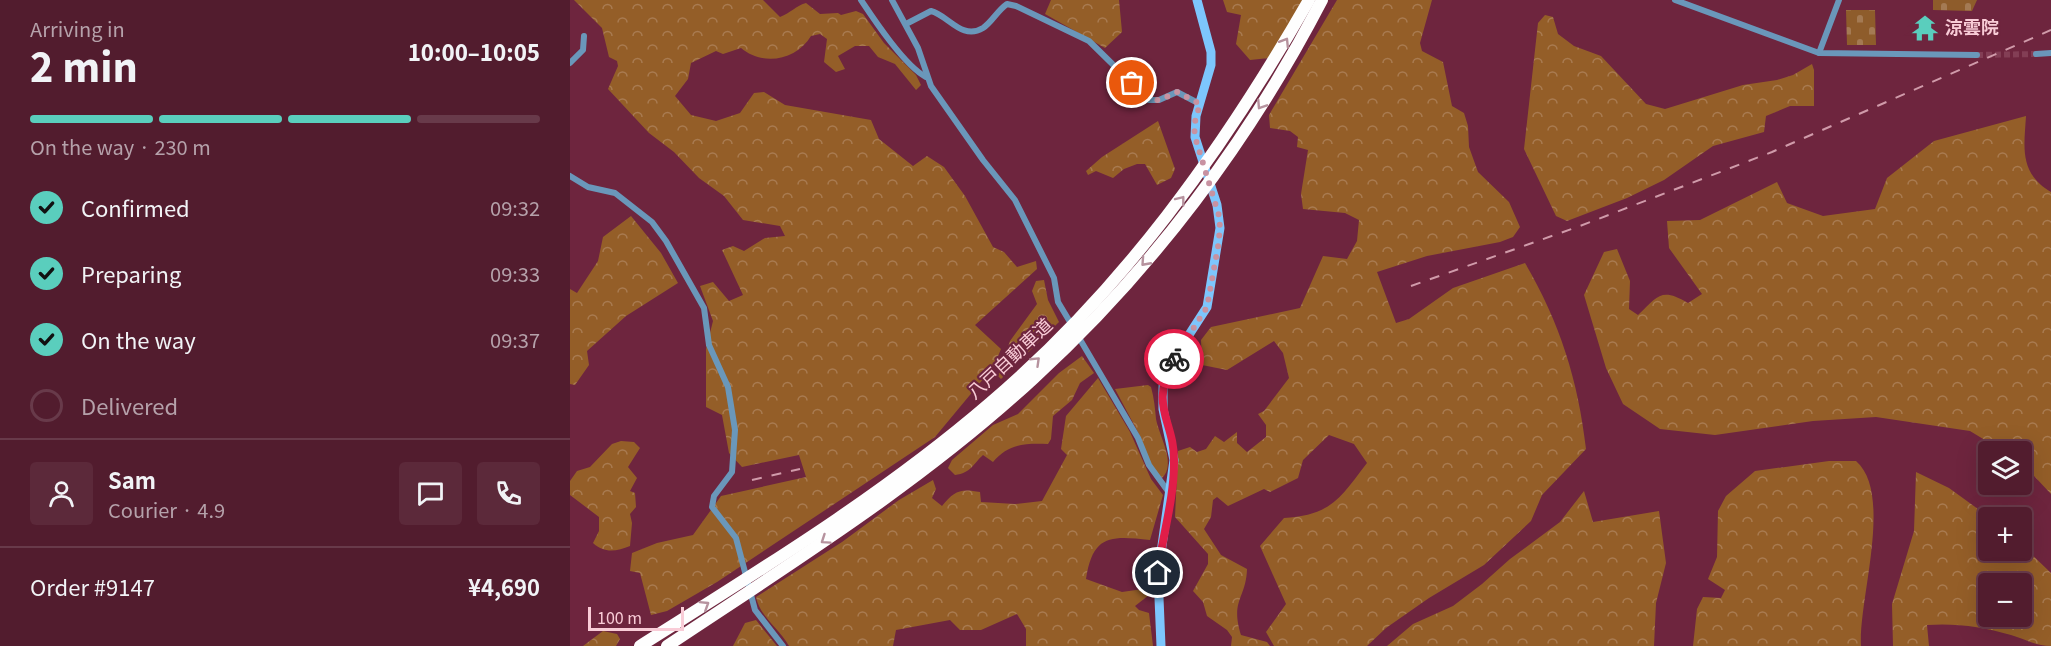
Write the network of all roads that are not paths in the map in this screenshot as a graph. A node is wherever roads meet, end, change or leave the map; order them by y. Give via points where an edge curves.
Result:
1 (861, 0) edge
2 (892, 0) edge
3 (1197, 0) edge
4 (1309, 0) edge
5 (1322, 0) edge
6 (1675, 0) edge
7 (1839, 0) edge
8 (906, 24) junction
9 (584, 36) dead end
10 (1819, 53) junction
11 (2051, 53) edge
12 (2036, 54) tunnel mouth
13 (1977, 55) tunnel mouth
14 (570, 63) edge
15 (927, 78) junction
16 (1200, 104) junction
17 (570, 176) edge
18 (1170, 494) junction
19 (640, 646) edge
20 (667, 646) edge
21 (783, 646) edge
22 (1161, 646) edge

1 - 15 street via 914,69
2 - 8 street
3 - 16 street via 1211,52
19 -> 4 highway, 八戸自動車道 via 844,515 911,467 991,403 1069,328 1154,235 1191,187
5 -> 20 highway, 八戸自動車道 via 1267,96 1164,242 1069,344 954,447 855,520
6 - 10 street
7 - 10 street
8 - 15 street
8 - 16 street via 930,11 957,27 981,30 1007,4 1016,6 1089,41 1149,100 1160,100 1177,92
9 - 14 street via 583,50
10 - 13 street
11 - 12 street
15 - 18 street via 983,160 1010,190 1054,278 1062,309 1138,438 1149,465
16 - 18 street via 1194,125 1220,228 1209,300 1174,358 1163,386 1162,409 1174,460
17 - 21 street via 588,187 615,193 652,222 704,308 709,345 728,387 735,430 732,472 714,496 712,507 736,538 755,610
18 - 22 street via 1158,573

